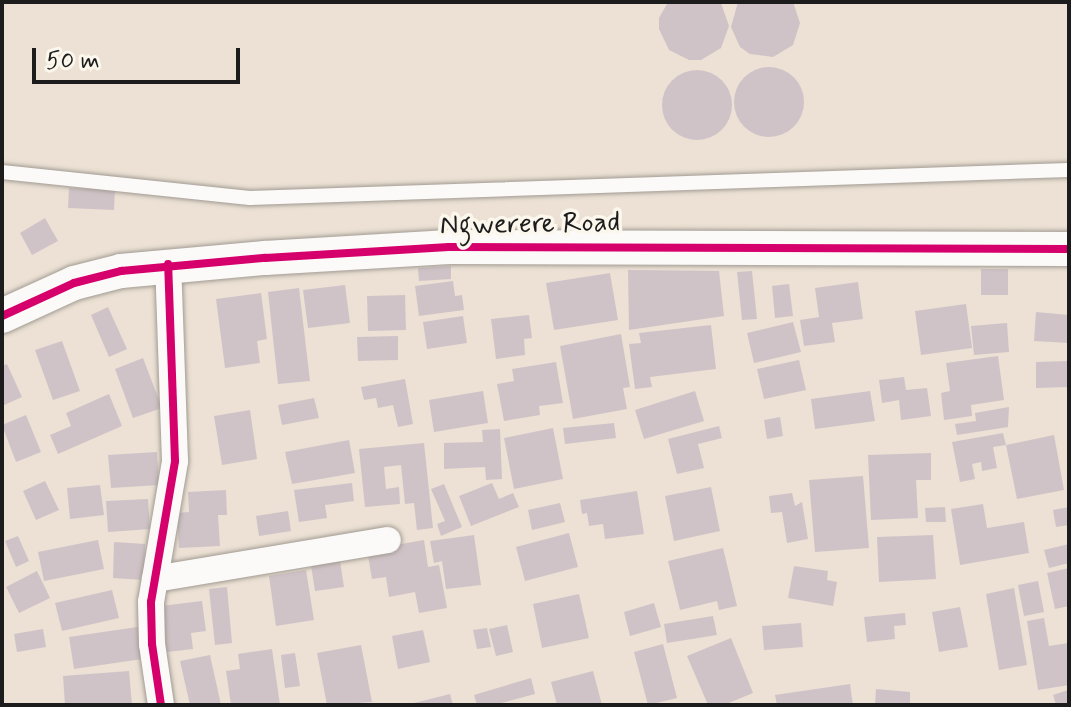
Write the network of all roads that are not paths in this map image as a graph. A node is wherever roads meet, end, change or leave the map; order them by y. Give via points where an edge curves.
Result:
1 (1069, 170) edge
2 (2, 172) edge
3 (1069, 249) edge
4 (168, 264) junction
5 (2, 316) edge
6 (388, 540) dead end
7 (155, 579) junction
8 (161, 705) edge

1 - 2 lane via 250,198
3 - 4 street, Ngwerere Road via 449,247
4 - 5 street, Ngwerere Road via 74,283
4 - 7 street via 175,461
6 - 7 street
7 - 8 street via 152,644

